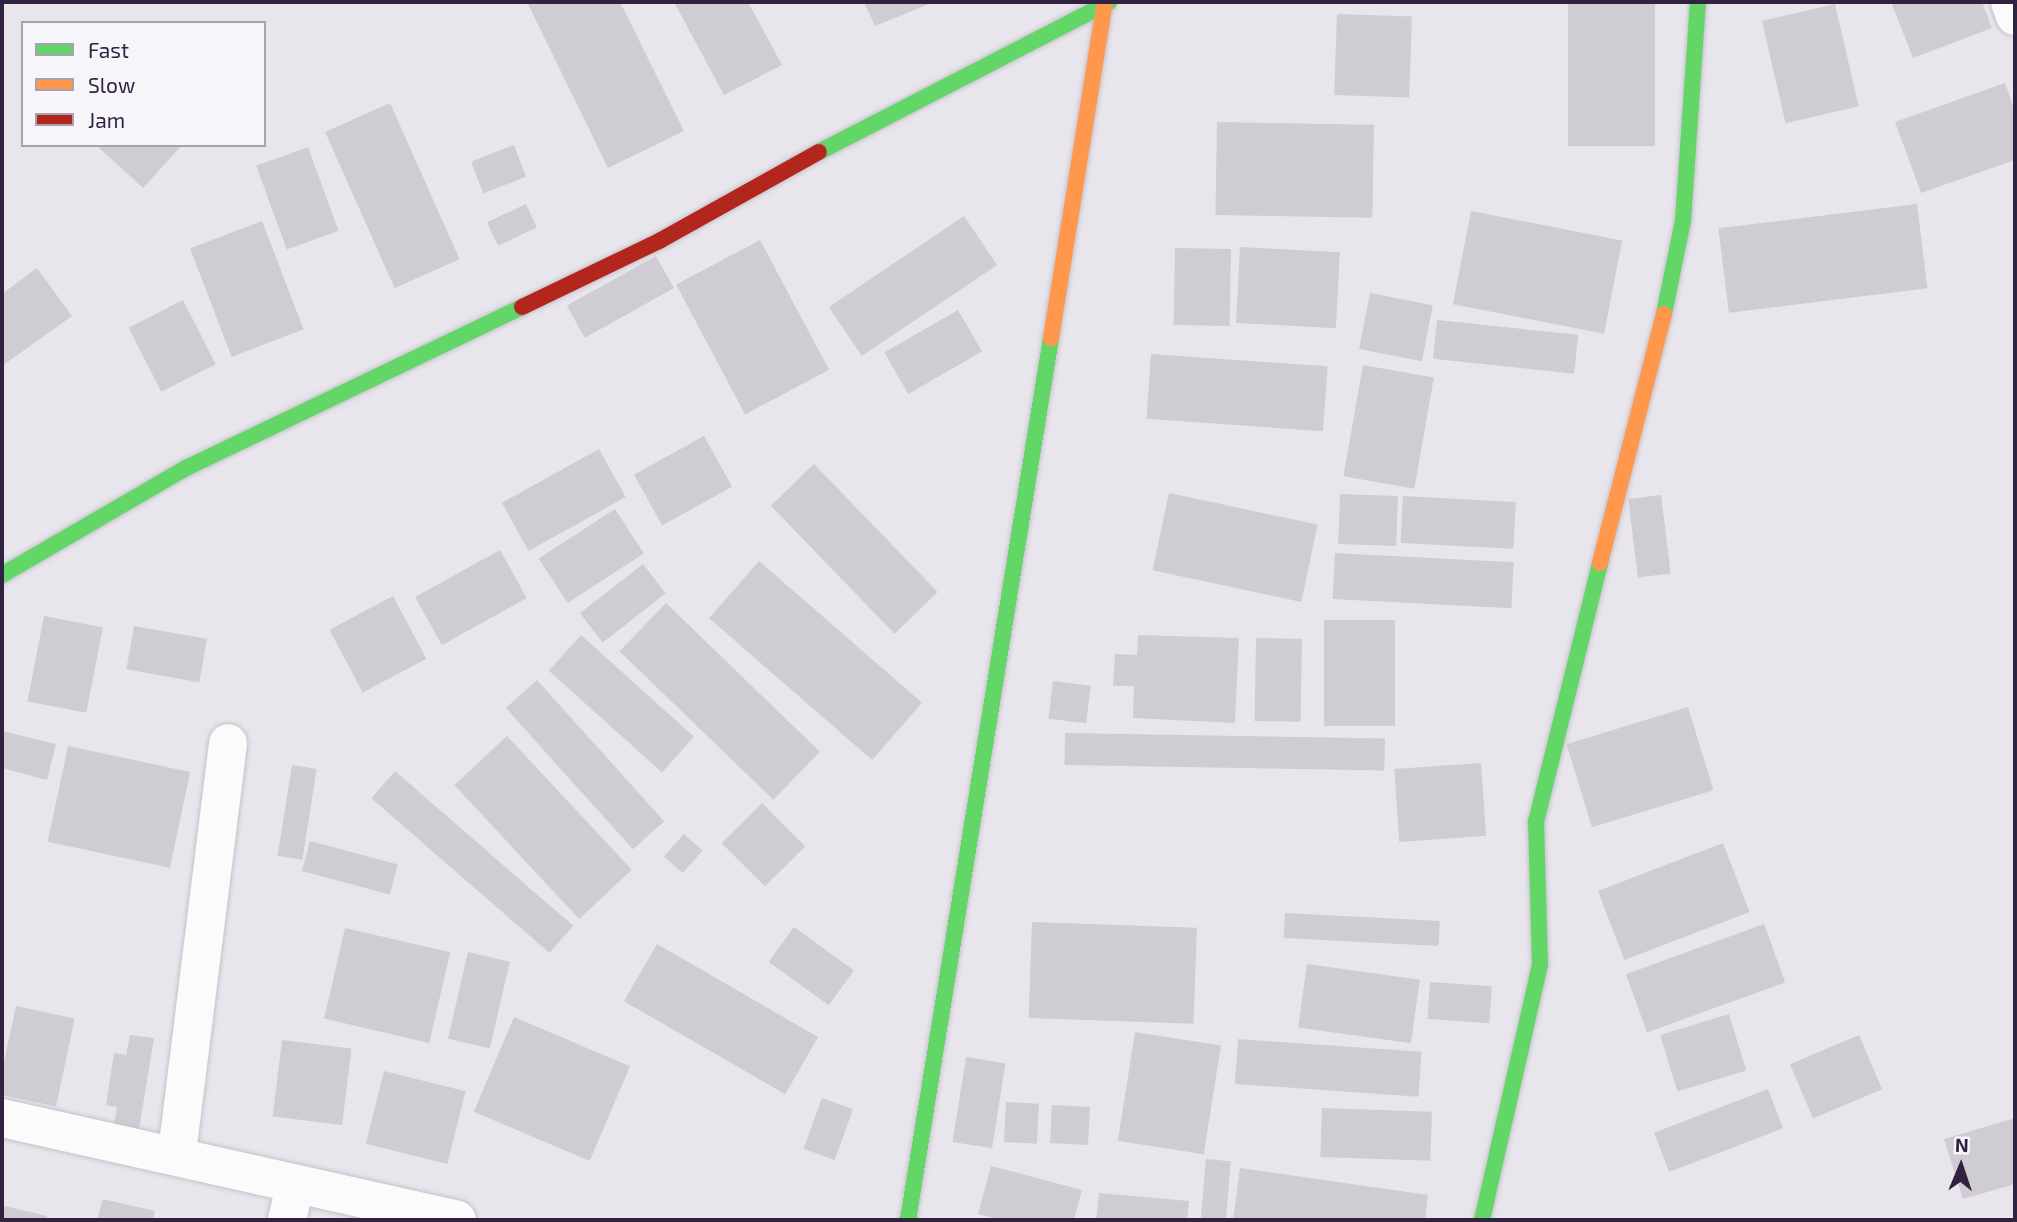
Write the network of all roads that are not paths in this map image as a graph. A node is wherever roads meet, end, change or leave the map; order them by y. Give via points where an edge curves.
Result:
1 (1698, 2) edge
2 (2010, 2) edge
3 (1106, 3) edge
4 (2015, 16) edge
5 (2, 575) edge
6 (228, 743) dead end
7 (2, 1118) edge
8 (177, 1153) junction
9 (291, 1203) edge
10 (457, 1220) edge
11 (908, 1220) edge
12 (1482, 1220) edge

1 - 12 street via 1683,221 1670,292 1545,774 1536,822 1540,964
2 - 4 street
3 - 5 street via 957,85 899,107 659,241 186,468
3 - 11 street
6 - 8 street
7 - 8 street
8 - 9 street
9 - 10 street

